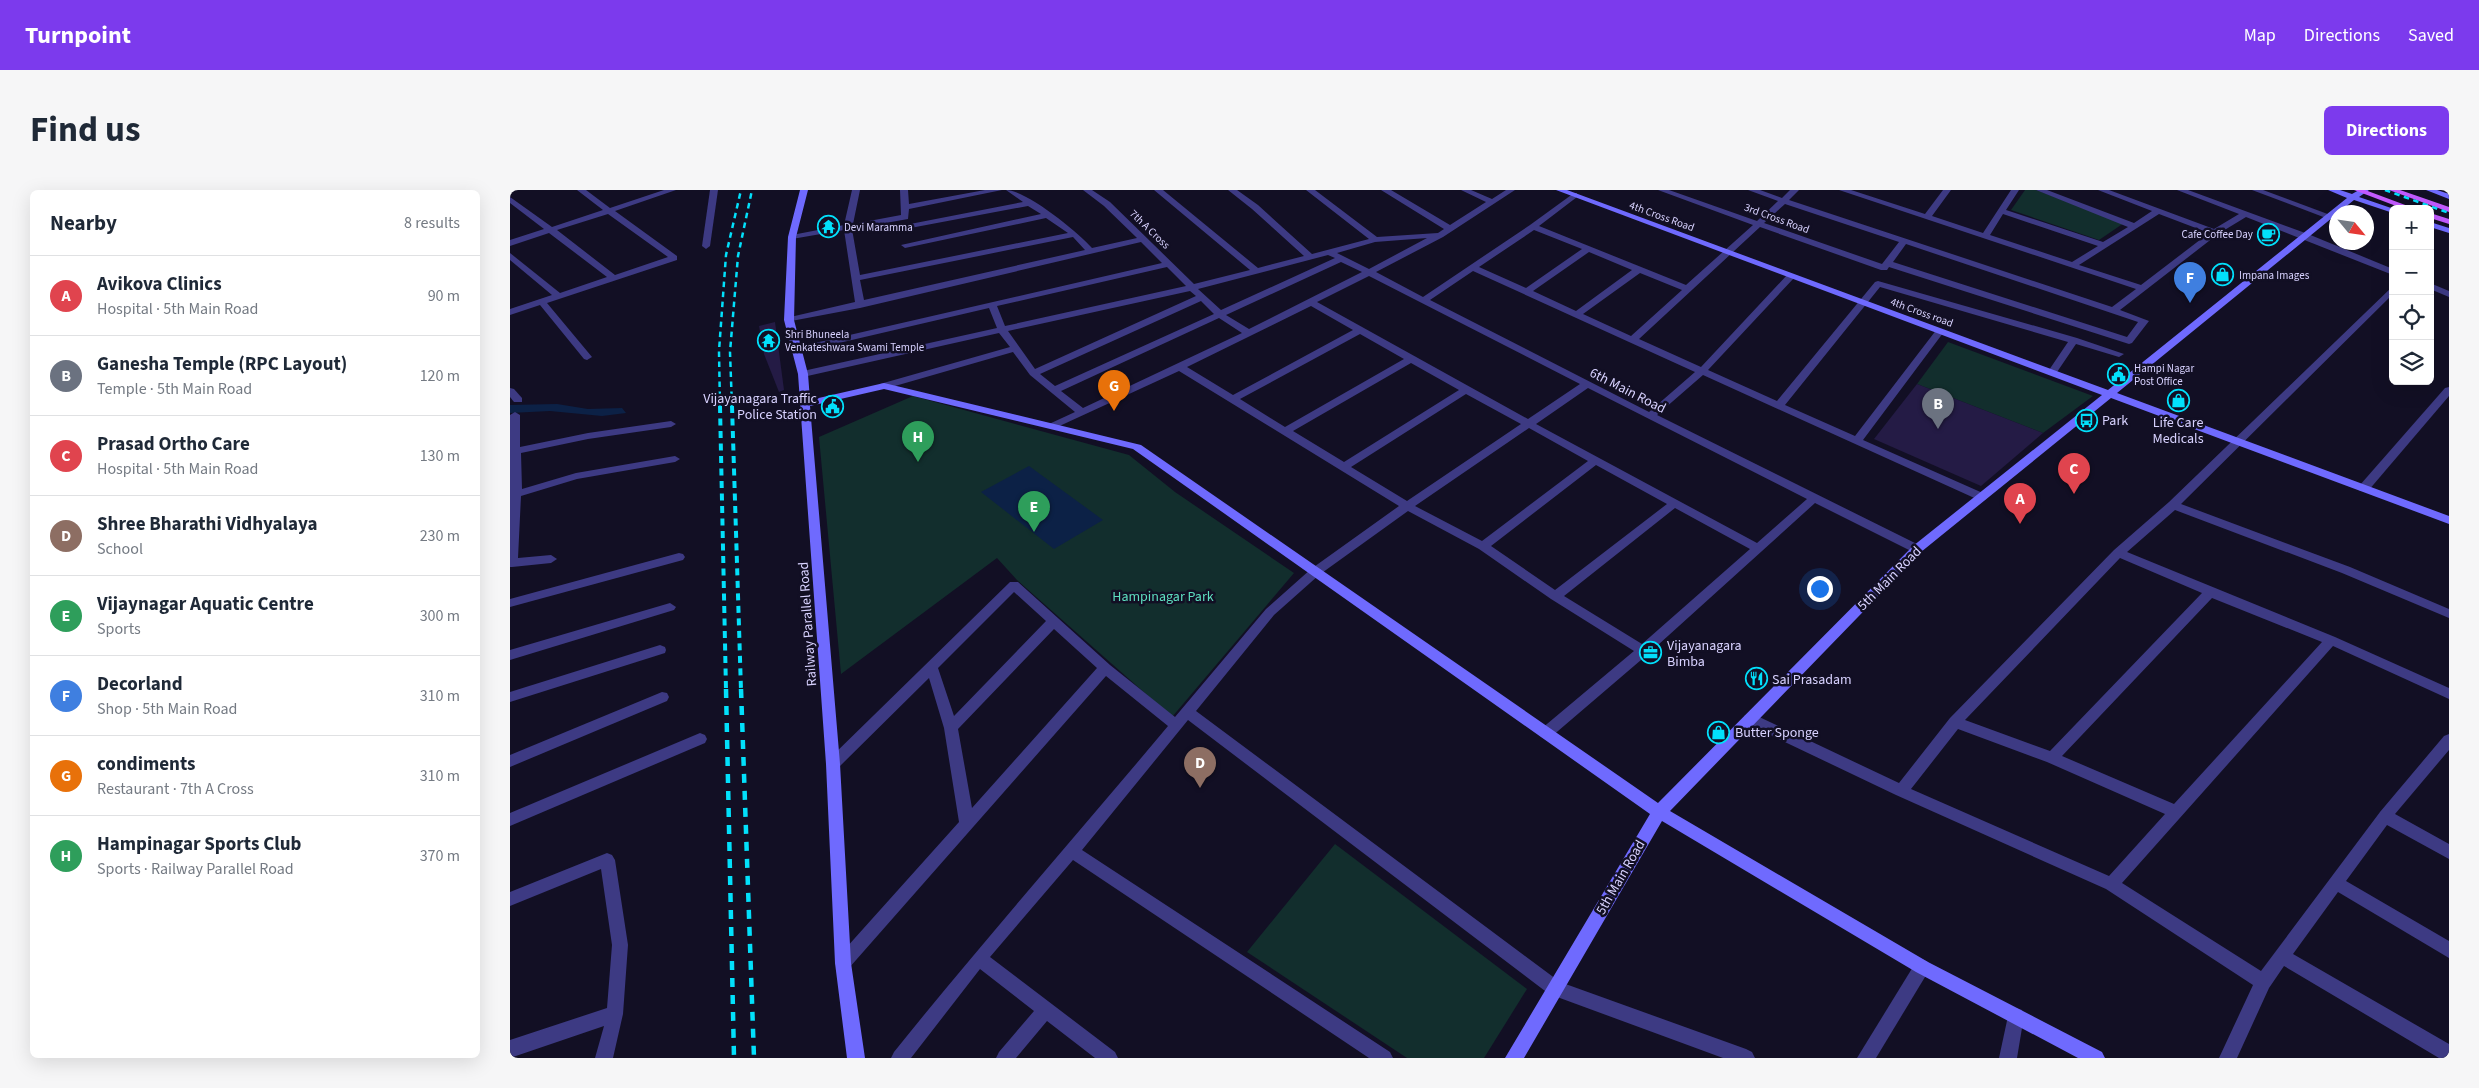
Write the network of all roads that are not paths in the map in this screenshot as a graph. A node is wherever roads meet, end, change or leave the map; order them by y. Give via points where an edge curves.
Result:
1 (581, 190) edge
2 (672, 190) edge
3 (714, 190) edge
4 (804, 190) edge
5 (856, 190) edge
6 (904, 190) edge
7 (998, 190) edge
8 (1010, 190) edge
9 (1087, 190) edge
10 (1158, 190) edge
11 (1232, 190) edge
12 (1310, 190) edge
13 (1385, 190) edge
14 (1466, 190) edge
15 (1511, 190) edge
16 (1560, 190) edge
17 (1662, 190) edge
18 (1752, 190) edge
19 (1795, 190) edge
20 (1843, 190) edge
21 (1874, 190) edge
22 (1947, 190) edge
23 (2015, 190) edge
24 (2040, 190) edge
25 (2102, 190) edge
26 (2181, 190) edge
27 (2256, 190) edge
28 (2332, 190) edge
29 (2393, 190) edge
30 (2430, 190) edge
31 (2360, 192) edge
32 (1574, 195) junction
33 (2449, 196) edge
34 (1866, 197) junction
35 (510, 199) edge
36 (1783, 200) junction
37 (1492, 202) junction
38 (1030, 203) junction
39 (2343, 205) edge
40 (2400, 205) edge
41 (905, 207) junction
42 (2389, 209) edge
43 (608, 210) junction
44 (2449, 210) edge
45 (2001, 211) junction
46 (2158, 211) junction
47 (2245, 214) junction
48 (1049, 215) junction
49 (2329, 216) joint
50 (2434, 216) edge
51 (904, 217) junction
52 (1927, 217) junction
53 (2449, 222) edge
54 (1760, 223) junction
55 (2434, 225) edge
56 (2134, 226) junction
57 (848, 227) junction
58 (905, 227) junction
59 (1533, 227) junction
60 (549, 229) junction
61 (1450, 229) junction
62 (2449, 231) edge
63 (2215, 232) junction
64 (1075, 234) junction
65 (1440, 235) junction
66 (1985, 236) junction
67 (2305, 236) junction
68 (792, 237) junction
69 (1144, 239) junction
70 (1375, 240) junction
71 (1904, 241) junction
72 (510, 243) edge
73 (2104, 245) junction
74 (706, 246) dead end
75 (1588, 249) junction
76 (1091, 252) junction
77 (1329, 252) junction
78 (1728, 252) junction
79 (510, 256) edge
80 (905, 256) junction
81 (1310, 258) junction
82 (1340, 258) junction
83 (1170, 264) junction
84 (1886, 265) junction
85 (2073, 265) junction
86 (1471, 267) junction
87 (1639, 269) junction
88 (2389, 270) edge
89 (1257, 271) junction
90 (1368, 274) junction
91 (1792, 276) junction
92 (614, 278) junction
93 (856, 278) junction
94 (1194, 287) junction
95 (2142, 288) junction
96 (2434, 288) edge
97 (1688, 289) junction
98 (1526, 292) junction
99 (2389, 293) edge
100 (2449, 294) edge
101 (557, 295) junction
102 (1202, 297) junction
103 (1424, 300) junction
104 (541, 301) junction
105 (1310, 302) junction
106 (1862, 302) junction
107 (860, 305) junction
108 (992, 305) junction
109 (2114, 310) junction
110 (510, 312) edge
111 (1576, 314) junction
112 (1220, 315) junction
113 (789, 320) junction
114 (1002, 330) junction
115 (1360, 330) junction
116 (1940, 331) junction
117 (1248, 333) junction
118 (1632, 340) junction
119 (2074, 340) junction
120 (1015, 349) junction
121 (796, 350) junction
122 (2119, 354) dead end
123 (587, 357) dead end
124 (1410, 359) junction
125 (1180, 367) junction
126 (1702, 371) junction
127 (1033, 373) junction
128 (2052, 373) junction
129 (803, 374) junction
130 (1586, 384) junction
131 (884, 386) junction
132 (1055, 390) junction
133 (1466, 390) junction
134 (2449, 390) edge
135 (510, 391) edge
136 (2108, 394) junction
137 (1233, 399) junction
138 (518, 400) dead end
139 (804, 404) junction
140 (1778, 406) junction
141 (1082, 413) junction
142 (515, 415) dead end
143 (1650, 416) junction
144 (671, 424) dead end
145 (1528, 424) junction
146 (1053, 426) junction
147 (1286, 432) junction
148 (1858, 441) junction
149 (2238, 442) junction
150 (516, 451) junction
151 (675, 459) dead end
152 (1596, 460) junction
153 (1344, 467) junction
154 (2364, 488) junction
155 (513, 495) edge
156 (1981, 497) junction
157 (1814, 498) junction
158 (1675, 503) junction
159 (2173, 505) junction
160 (1407, 506) junction
161 (2449, 520) edge
162 (1483, 546) junction
163 (1757, 548) junction
164 (1917, 549) junction
165 (2118, 553) junction
166 (679, 557) dead end
167 (551, 559) dead end
168 (1315, 572) junction
169 (2210, 592) junction
170 (1555, 596) junction
171 (510, 603) edge
172 (670, 607) dead end
173 (2449, 614) edge
174 (1053, 622) junction
175 (2331, 640) junction
176 (660, 650) dead end
177 (1643, 651) junction
178 (510, 655) edge
179 (932, 668) junction
180 (1105, 668) junction
181 (2449, 694) edge
182 (510, 697) edge
183 (662, 697) dead end
184 (1186, 711) junction
185 (1750, 719) junction
186 (1955, 722) junction
187 (1175, 724) junction
188 (951, 728) junction
189 (1546, 733) junction
190 (700, 739) dead end
191 (2446, 750) edge
192 (2052, 758) junction
193 (510, 760) edge
194 (833, 764) junction
195 (1901, 791) junction
196 (1659, 812) junction
197 (2177, 812) junction
198 (2386, 816) junction
199 (510, 820) edge
200 (967, 824) junction
201 (1072, 851) junction
202 (2449, 852) edge
203 (2336, 882) junction
204 (2111, 884) junction
205 (510, 899) edge
206 (2449, 950) edge
207 (2282, 956) junction
208 (979, 958) junction
209 (843, 963) junction
210 (1922, 967) junction
211 (2263, 982) junction
212 (1555, 988) junction
213 (1046, 1009) junction
214 (615, 1014) junction
215 (2016, 1016) junction
216 (510, 1049) edge
217 (2449, 1054) edge
218 (604, 1058) edge
219 (856, 1058) edge
220 (900, 1058) edge
221 (1005, 1058) edge
222 (1109, 1058) edge
223 (1384, 1058) edge
224 (1514, 1058) edge
225 (1746, 1058) edge
226 (1866, 1058) edge
227 (2008, 1058) edge
228 (2096, 1058) edge
229 (2228, 1058) edge

1 - 43 street
2 - 43 street
3 - 74 street
4 - 68 street, Railway Parallel Road
5 - 57 street
6 - 41 street
7 - 41 street
8 - 38 street
9 - 69 street, 7th A Cross
10 - 89 street
11 - 81 street
12 - 70 street
13 - 61 street
14 - 37 street
15 - 37 street
16 - 32 street, 4th Cross Road
17 - 54 street, 3rd Cross Road
18 - 36 street
19 - 36 street
20 - 34 street
21 - 34 street
22 - 52 street
23 - 45 street
24 - 56 street
25 - 46 street
26 - 47 street
27 - 49 street
28 - 31 street
29 - 44 main road
30 - 33 street
31 - 39 street, 5th Main Road
31 - 40 main road
31 - 42 street
32 - 59 street
32 - 78 street, 4th Cross Road
34 - 52 street
35 - 60 street
36 - 54 street
36 - 71 street
37 - 61 street
38 - 48 street
38 - 58 street
41 - 51 street
43 - 60 street
43 - 92 street via 674,258
45 - 66 street
45 - 73 street
46 - 56 street
46 - 63 street
47 - 63 street
47 - 67 street
48 - 64 street
48 - 80 street
49 - 67 street, 5th Main Road
50 - 53 main road
51 - 57 street
51 - 58 street
52 - 66 street
54 - 78 street
54 - 84 street, 3rd Cross Road
55 - 62 street
56 - 73 street
57 - 68 street
57 - 93 street
58 - 80 street
59 - 75 street
59 - 86 street
60 - 72 street
60 - 92 street
61 - 65 street
63 - 95 street
64 - 76 street
64 - 80 street
65 - 70 street
65 - 90 street
66 - 85 street
67 - 88 street
67 - 136 street, 5th Main Road
68 - 113 street, Railway Parallel Road
69 - 76 street
69 - 83 street, 7th A Cross
70 - 77 street
71 - 84 street
71 - 109 street
73 - 85 street
75 - 87 street
75 - 98 street
76 - 107 street
77 - 81 street
77 - 82 street, 6th Main Road
78 - 91 street, 4th Cross road
78 - 97 street
79 - 101 street
80 - 93 street
81 - 89 street
82 - 90 street, 6th Main Road
82 - 112 street
83 - 94 street, 7th A Cross
83 - 108 street
84 - 109 street, 3rd Cross Road via 2129,341 2144,321
85 - 95 street
86 - 98 street
86 - 103 street
87 - 97 street
87 - 111 street
89 - 94 street
90 - 103 street, 6th Main Road
90 - 105 street
91 - 106 street, 4th Cross road
91 - 126 street
92 - 101 street
93 - 107 street
94 - 102 street, 7th A Cross
94 - 114 street
95 - 109 street
96 - 100 street
97 - 118 street
98 - 111 street
99 - 149 street
101 - 104 street
102 - 112 street, 7th A Cross
102 - 127 street
103 - 130 street, 6th Main Road
104 - 110 street
104 - 123 street
105 - 115 street
105 - 117 street
106 - 116 street, 4th Cross road
106 - 119 street via 1881,284
106 - 140 street
107 - 113 street
108 - 114 street
108 - 121 street
111 - 118 street
112 - 117 street, 7th A Cross
112 - 132 street
113 - 121 street, Railway Parallel Road
114 - 120 street
114 - 129 street
115 - 124 street
115 - 137 street
116 - 128 street, 4th Cross road
116 - 148 street
117 - 125 street
118 - 126 street
119 - 122 street
119 - 128 street
120 - 127 street
120 - 131 street
121 - 129 street, Railway Parallel Road
124 - 133 street
124 - 147 street
125 - 137 street
125 - 141 street
126 - 140 street
126 - 143 street
127 - 132 street
128 - 136 street, 4th Cross road
129 - 139 street, Railway Parallel Road
130 - 143 street, 6th Main Road
130 - 145 street
131 - 139 street
131 - 146 street
132 - 141 street
133 - 145 street
133 - 153 street
134 - 154 street
135 - 138 street
136 - 149 street, 4th Cross road
136 - 156 street, 5th Main Road
137 - 147 street
139 - 194 street, Railway Parallel Road
140 - 148 street
141 - 146 street
142 - 150 street
143 - 157 street, 6th Main Road
144 - 150 street
145 - 152 street
145 - 160 street
146 - 168 street via 1137,447
147 - 153 street
148 - 156 street
149 - 154 street, 4th Cross road
149 - 159 street
150 - 155 street
151 - 155 street via 576,476
152 - 158 street
152 - 162 street
153 - 160 street
154 - 161 street, 4th Cross road
155 - 167 street via 512,563
156 - 164 street, 5th Main Road
157 - 163 street
157 - 164 street, 6th Main Road
158 - 163 street
158 - 170 street
159 - 165 street
159 - 173 street via 2346,570
160 - 162 street
160 - 168 street
162 - 170 street
163 - 177 street
164 - 185 street, 5th Main Road
165 - 169 street
165 - 186 street
166 - 171 street
168 - 184 street via 1270,612
168 - 189 street
169 - 175 street
169 - 192 street
170 - 177 street
172 - 178 street
174 - 179 street via 1014,585
174 - 180 street
174 - 188 street
175 - 181 street
175 - 197 street
176 - 182 street
177 - 189 street
179 - 188 street
179 - 194 street
180 - 187 street
180 - 200 street
183 - 193 street
184 - 187 street
184 - 212 street
185 - 195 street
185 - 196 street, 5th Main Road
186 - 192 street
186 - 195 street
187 - 201 street
188 - 200 street
189 - 196 street
190 - 199 street
191 - 198 street
192 - 197 street
194 - 209 street, Railway Parallel Road
195 - 204 street
196 - 210 street
196 - 212 street, 5th Main Road
197 - 204 street
198 - 202 street
198 - 203 street
200 - 209 street
201 - 208 street
201 - 223 street
203 - 206 street
203 - 207 street
204 - 211 street
205 - 214 street via 607,860 620,945
207 - 211 street
207 - 217 street
208 - 213 street
208 - 220 street
209 - 219 street, Railway Parallel Road
210 - 215 street
210 - 226 street
211 - 229 street
212 - 224 street, 5th Main Road
212 - 225 street
213 - 221 street
213 - 222 street
214 - 216 street
214 - 218 street
215 - 227 street
215 - 228 street

